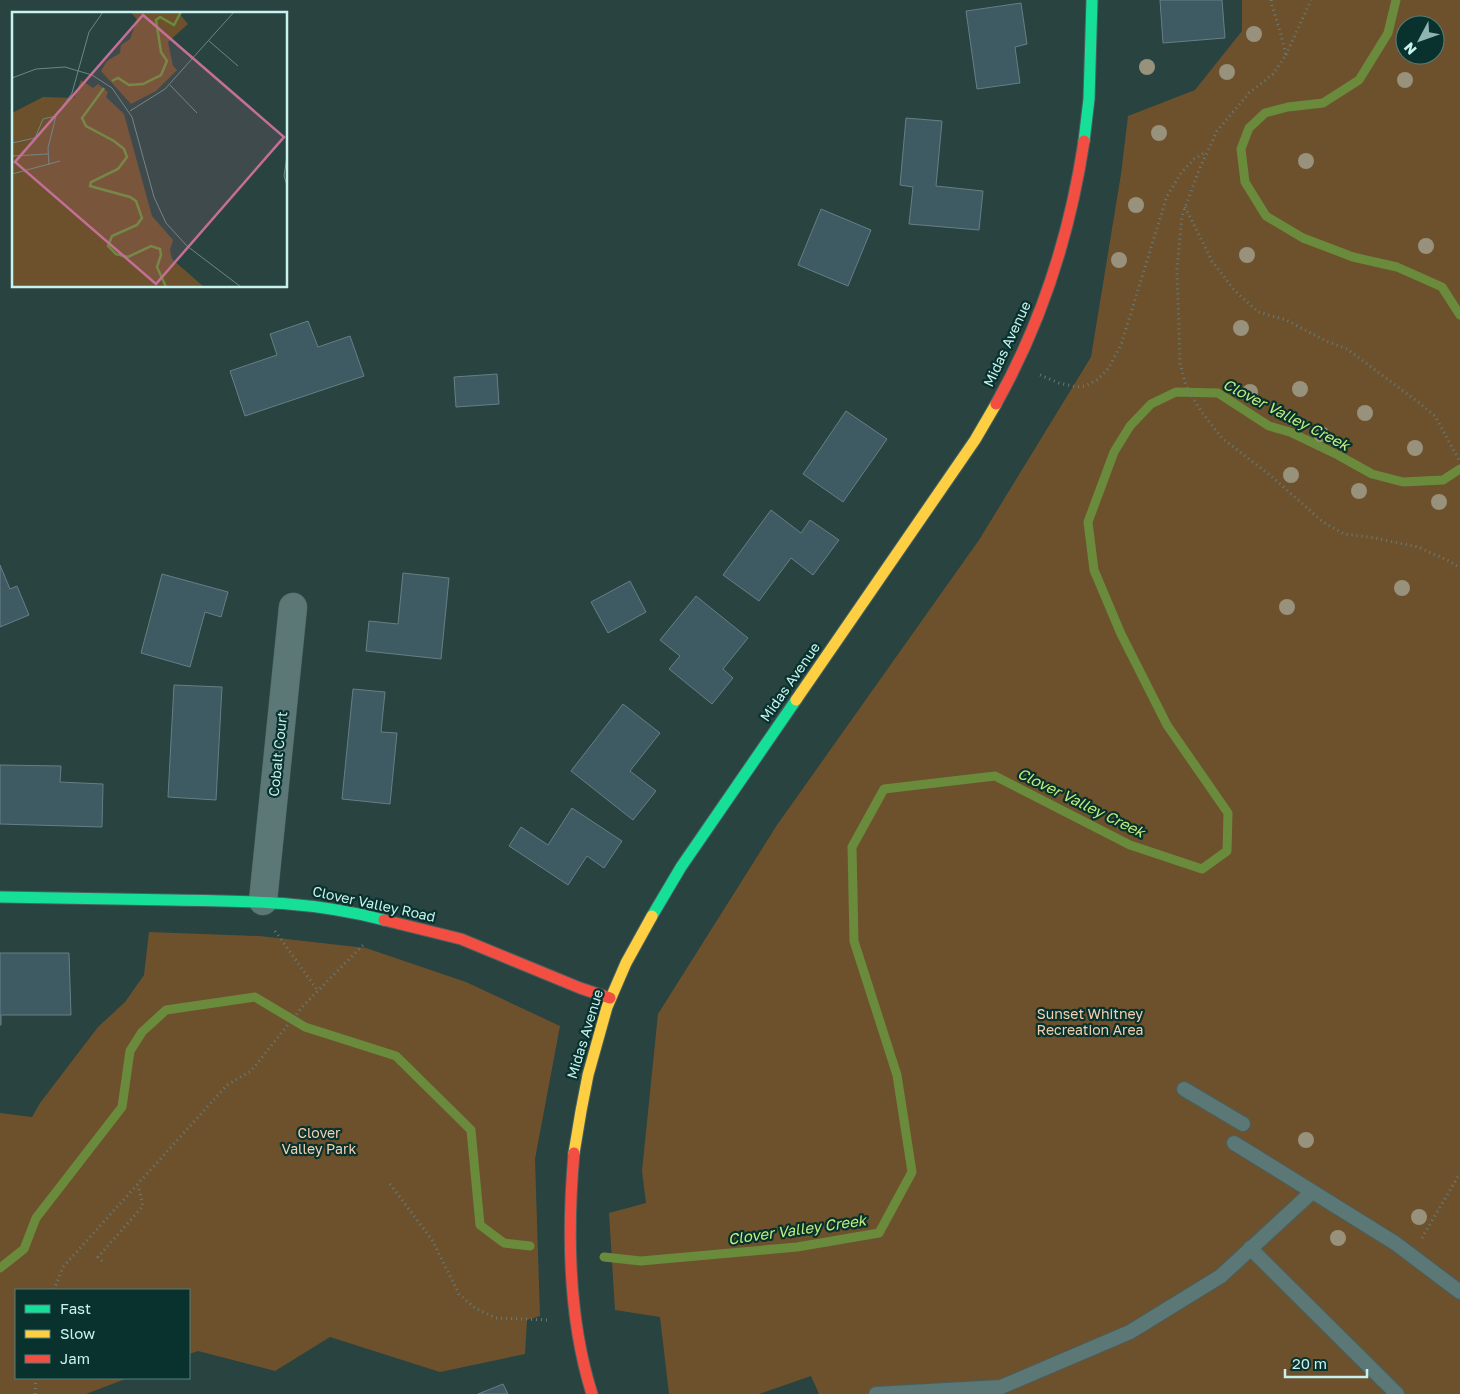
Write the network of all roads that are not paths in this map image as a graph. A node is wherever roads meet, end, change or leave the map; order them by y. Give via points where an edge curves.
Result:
1 (1092, 0) edge
2 (293, 607) dead end
3 (0, 896) edge
4 (263, 901) junction
5 (610, 998) junction
6 (1184, 1089) dead end
7 (1243, 1124) dead end
8 (1234, 1143) dead end
9 (1312, 1192) junction
10 (1250, 1248) junction
11 (1460, 1292) edge
12 (1006, 1391) edge
13 (592, 1394) edge
14 (876, 1394) edge
15 (1397, 1394) edge

1 - 5 street, Midas Avenue via 1090,96 1085,142 1064,239 1017,364 975,440 681,867 653,911
2 - 4 street, Cobalt Court
3 - 4 street, Clover Valley Road
4 - 5 street, Clover Valley Road via 357,913 461,939
5 - 13 street, Midas Avenue via 579,1116 569,1211 573,1300
6 - 7 lane
8 - 9 lane
9 - 10 lane
9 - 11 lane via 1395,1244
10 - 12 lane via 1221,1276 1130,1332
10 - 15 lane
12 - 14 lane

